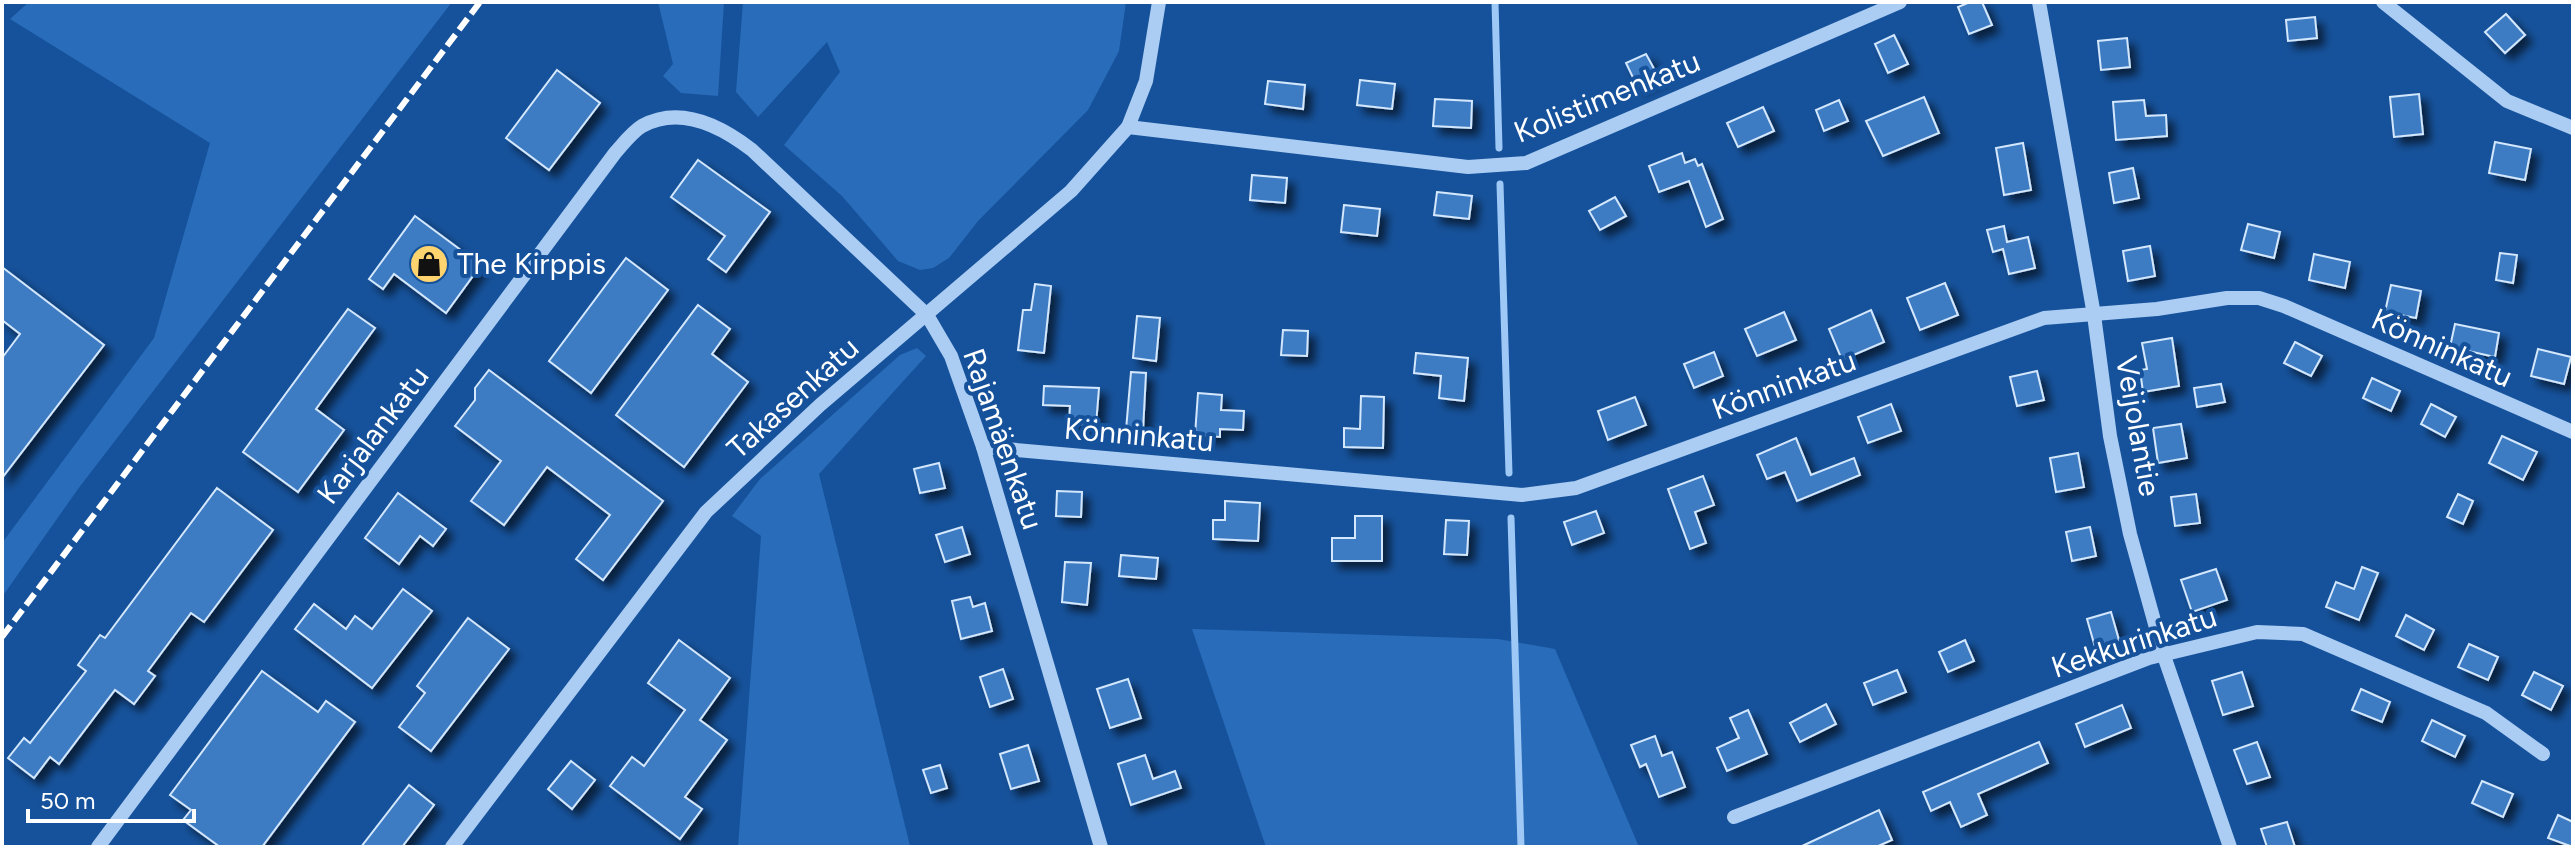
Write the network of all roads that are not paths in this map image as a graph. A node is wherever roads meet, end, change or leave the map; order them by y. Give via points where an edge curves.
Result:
1 (1159, 2) edge
2 (1900, 2) edge
3 (2039, 2) edge
4 (2383, 2) edge
5 (1128, 127) junction
6 (2573, 128) edge
7 (724, 129) joint
8 (927, 315) junction
9 (2094, 315) junction
10 (2573, 432) edge
11 (983, 447) junction
12 (2163, 653) junction
13 (2543, 754) dead end
14 (1734, 817) dead end
15 (98, 847) edge
16 (452, 847) edge
17 (1101, 847) edge
18 (2230, 847) edge

1 - 5 street, Takasenkatu via 1146,81
2 - 5 street, Kolistimenkatu via 1526,163 1468,167
3 - 9 street, Veijolantie
4 - 6 street via 2507,101
5 - 8 street, Takasenkatu via 1071,191
7 - 8 street, Rajamäenkatu
7 - 15 street, Karjalankatu via 664,117 639,128 615,153
8 - 11 street, Rajamäenkatu via 951,356
8 - 16 street, Takasenkatu via 820,405 706,512
9 - 10 street, Könninkatu via 2259,298
9 - 11 street, Könninkatu via 2044,318 1576,488 1522,495
9 - 12 street, Veijolantie via 2130,534
11 - 17 street, Rajamäenkatu
12 - 13 street, Kekkurinkatu via 2257,632 2303,634 2486,713
12 - 14 street, Kekkurinkatu
12 - 18 street, Veijolantie

